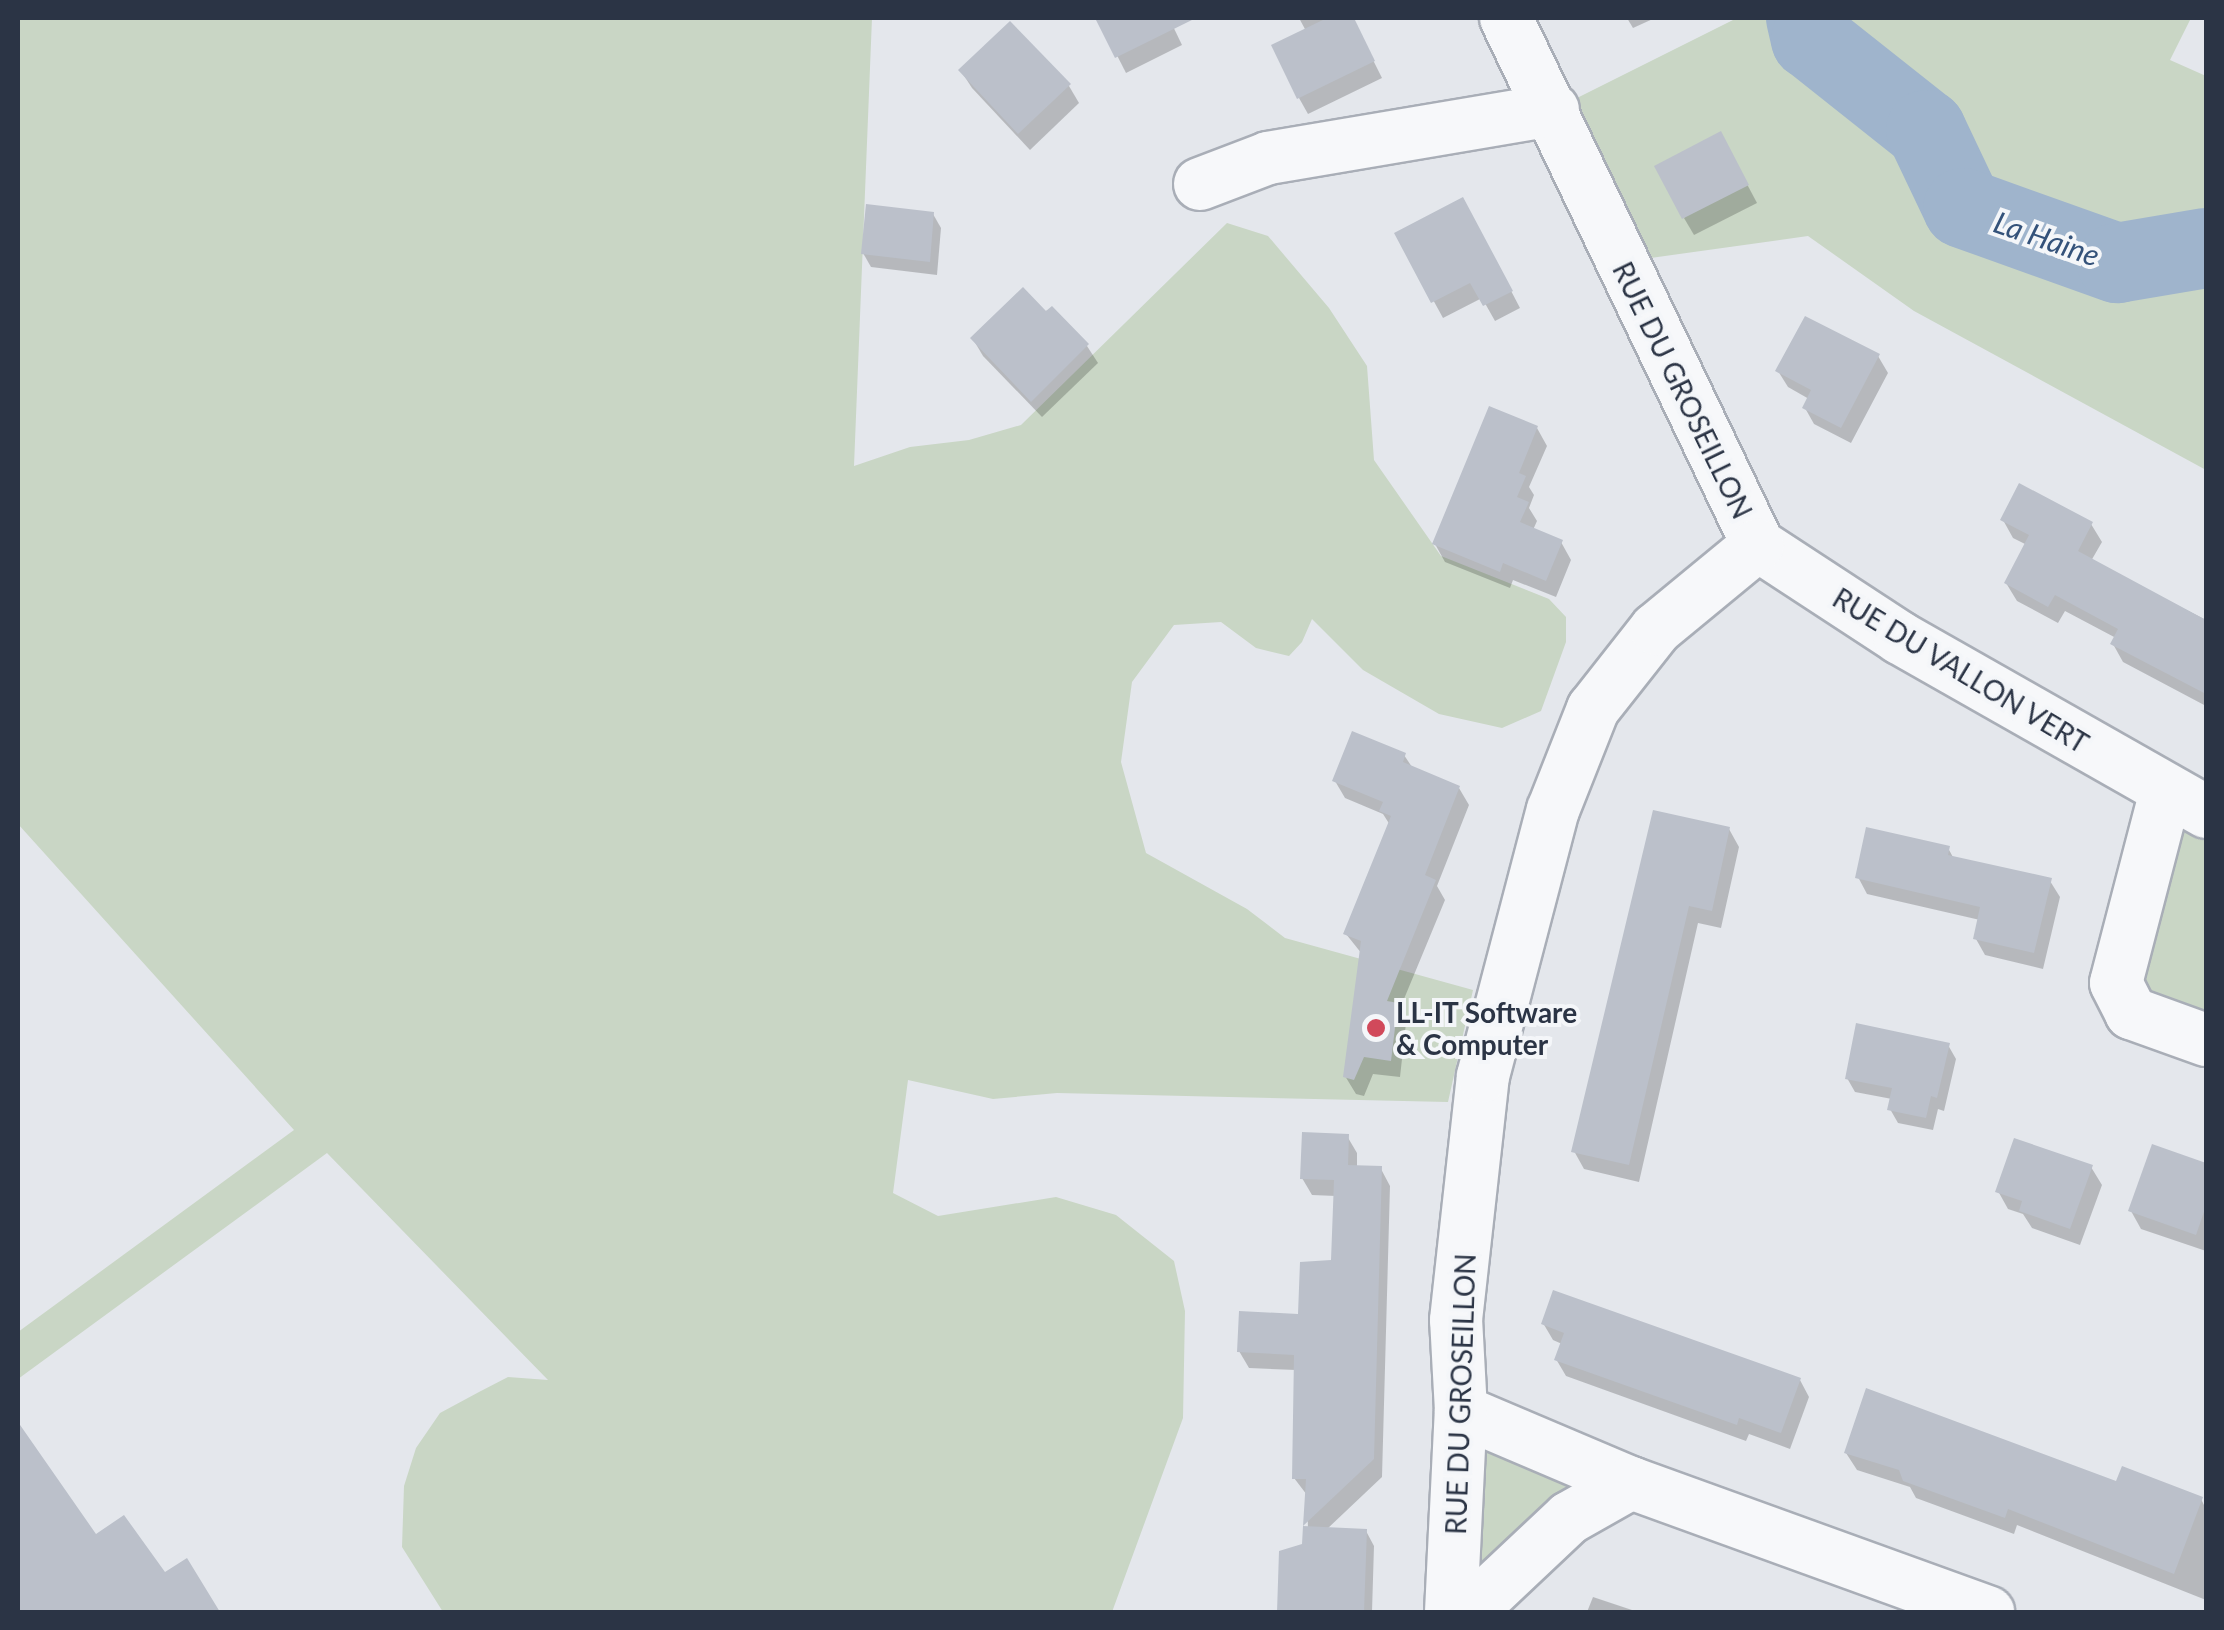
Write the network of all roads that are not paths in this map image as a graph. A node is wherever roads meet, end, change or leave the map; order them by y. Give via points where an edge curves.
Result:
1 (1506, 18) edge
2 (1553, 110) junction
3 (1200, 184) dead end
4 (1758, 545) junction
5 (2186, 802) edge
6 (2206, 1040) edge
7 (1461, 1411) junction
8 (1631, 1483) junction
9 (1451, 1612) edge
10 (1476, 1612) edge
11 (1988, 1612) edge

1 - 2 street, RUE DU GROSEILLON
2 - 3 street via 1268,158
2 - 4 street, RUE DU GROSEILLON
4 - 5 street, RUE DU VALLON VERT via 1900,638
4 - 7 street, RUE DU GROSEILLON via 1656,629 1604,696 1553,810 1483,1076 1456,1320
5 - 6 street, RUE DU VALLON VERT via 2116,983 2131,1013
7 - 8 street
7 - 9 street, RUE DU GROSEILLON
8 - 10 street via 1569,1518
8 - 11 street

